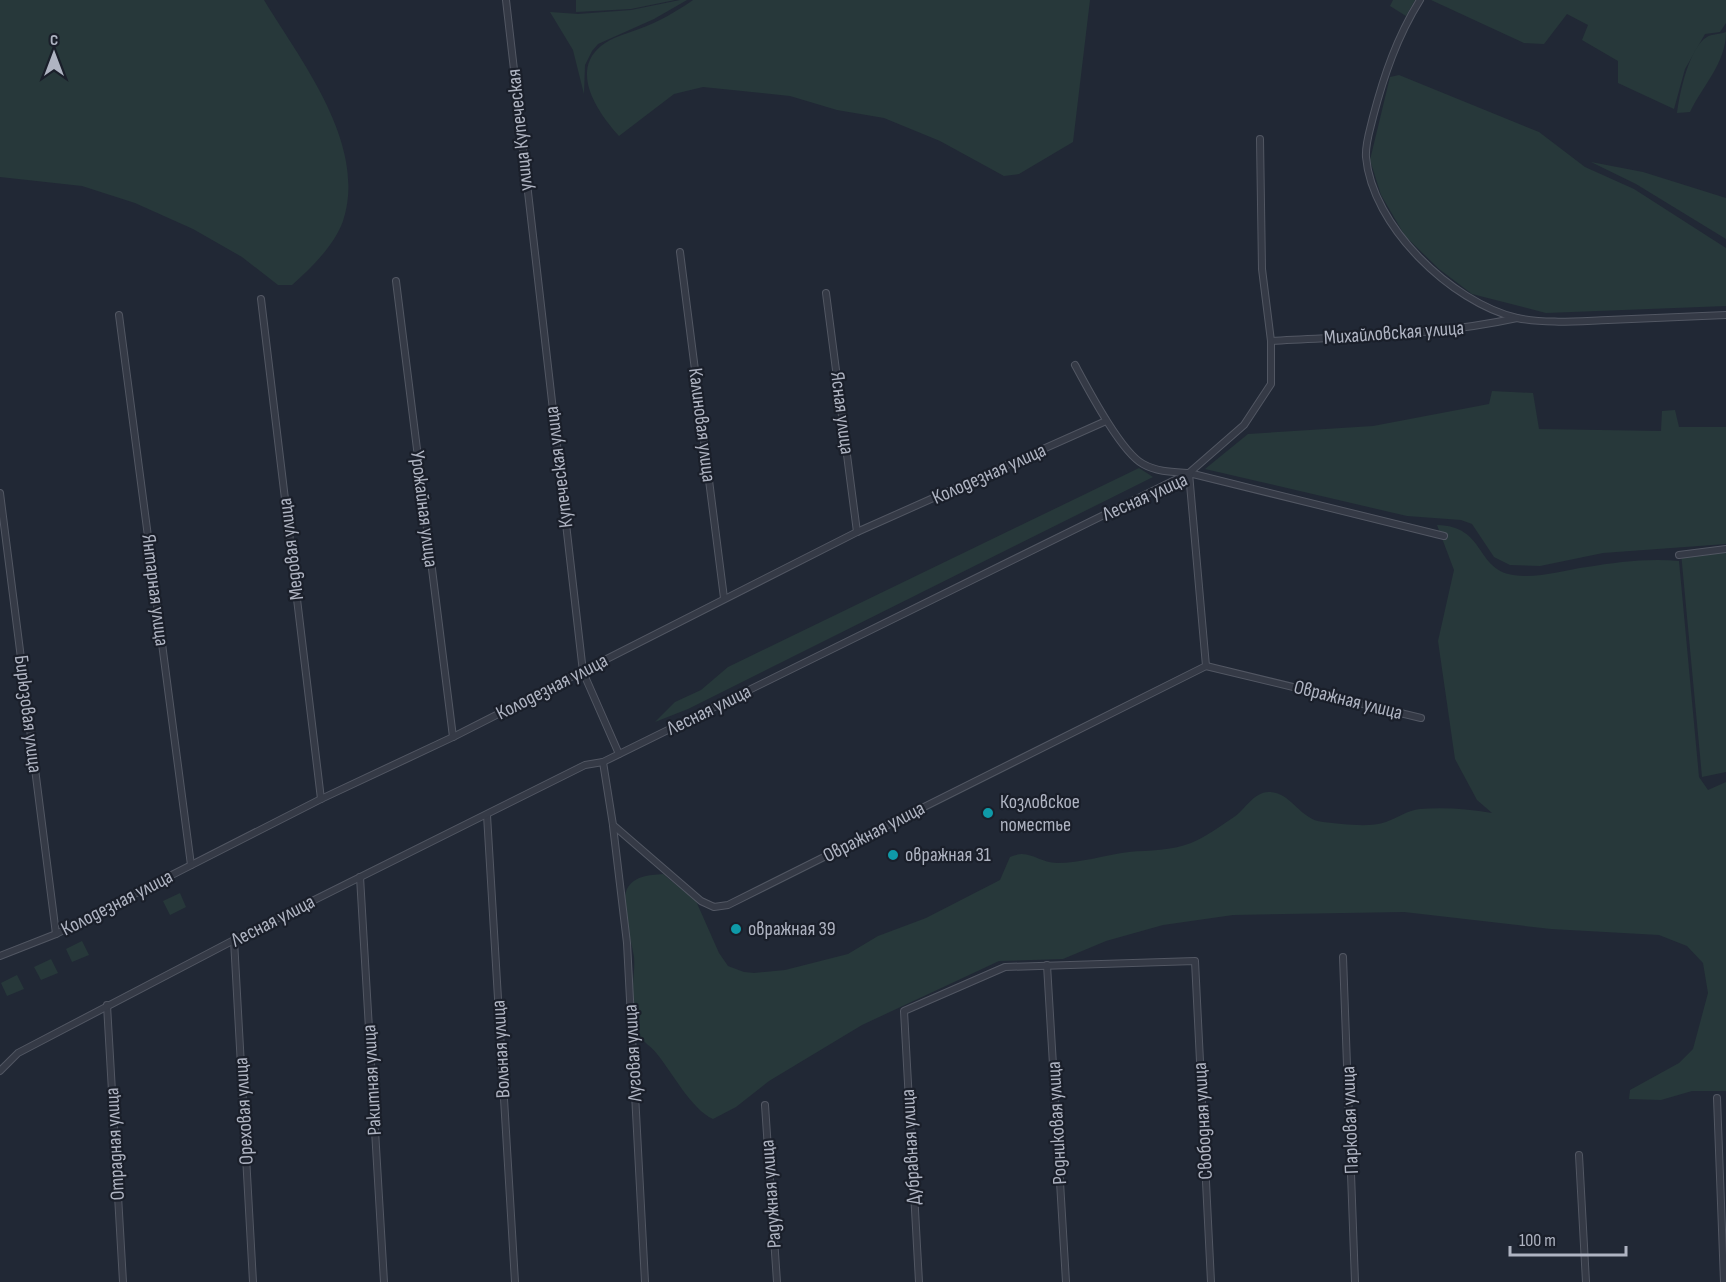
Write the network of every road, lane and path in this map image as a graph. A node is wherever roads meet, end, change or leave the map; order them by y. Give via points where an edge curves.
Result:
1 (506, 0) edge
2 (1420, 0) edge
3 (1260, 138) dead end
4 (680, 252) dead end
5 (535, 261) joint
6 (396, 281) dead end
7 (826, 293) dead end
8 (261, 298) dead end
9 (119, 315) dead end
10 (1726, 315) edge
11 (1517, 318) junction
12 (1271, 341) junction
13 (1075, 365) dead end
14 (1106, 421) junction
15 (1189, 473) junction
16 (0, 493) edge
17 (857, 532) junction
18 (1444, 536) dead end
19 (1726, 549) edge
20 (1679, 555) dead end
21 (724, 598) junction
22 (1206, 666) junction
23 (583, 672) junction
24 (1420, 718) dead end
25 (453, 737) junction
26 (619, 754) junction
27 (603, 762) junction
28 (321, 799) junction
29 (488, 815) junction
30 (613, 825) junction
31 (191, 865) junction
32 (360, 877) junction
33 (56, 934) junction
34 (234, 940) junction
35 (0, 956) edge
36 (1343, 957) dead end
37 (1047, 965) junction
38 (107, 1005) junction
39 (0, 1071) edge
40 (1718, 1098) dead end
41 (765, 1105) dead end
42 (1579, 1155) dead end
43 (123, 1282) edge
44 (253, 1282) edge
45 (384, 1282) edge
46 (514, 1282) edge
47 (645, 1282) edge
48 (777, 1282) edge
49 (919, 1282) edge
50 (1066, 1282) edge
51 (1210, 1282) edge
52 (1355, 1282) edge
53 (1586, 1282) edge
54 (1724, 1282) edge

1 - 5 street, улица Купеческая
2 - 11 street, Михайловская улица via 1386,66 1366,145 1376,196 1402,240 1435,273 1470,298
3 - 12 street via 1262,268
4 - 21 street, Калиновая улица
5 - 23 street, Купеческая улица
6 - 25 street, Урожайная улица
7 - 17 street, Ясная улица
8 - 28 street, Медовая улица
9 - 31 street, Янтарная улица
10 - 11 street, Михайловская улица via 1568,322
11 - 12 street, Михайловская улица via 1421,334
12 - 15 street via 1270,384 1244,425
13 - 14 street
14 - 15 street via 1142,464 1165,472
14 - 17 street, Колодезная улица
15 - 18 street, Лесная улица
15 - 22 street
15 - 26 street, Лесная улица
16 - 33 street, Бирюзовая улица
17 - 21 street, Колодезная улица
19 - 20 street
21 - 23 street, Колодезная улица
22 - 24 street, Овражная улица
22 - 30 street, Овражная улица via 728,905 714,907 701,901
23 - 25 street, Колодезная улица
23 - 26 street, Купеческая улица
25 - 28 street, Колодезная улица
26 - 27 street, Лесная улица
27 - 29 street, Лесная улица via 585,765
27 - 30 street
28 - 31 street, Колодезная улица
29 - 32 street, Лесная улица
29 - 46 street, Вольная улица
30 - 47 street, Луговая улица via 627,943
31 - 33 street, Колодезная улица
32 - 34 street, Лесная улица
32 - 45 street, Ракитная улица
33 - 35 street, Колодезная улица
34 - 38 street, Лесная улица
34 - 44 street, Ореховая улица
36 - 52 street, Парковая улица
37 - 49 street, Дубравная улица via 1005,968 904,1011
37 - 50 street, Родниковая улица
37 - 51 street, Свободная улица via 1195,960
38 - 39 street, Лесная улица via 18,1053
38 - 43 street, Отрадная улица
40 - 54 street
41 - 48 street, Радужная улица
42 - 53 street

